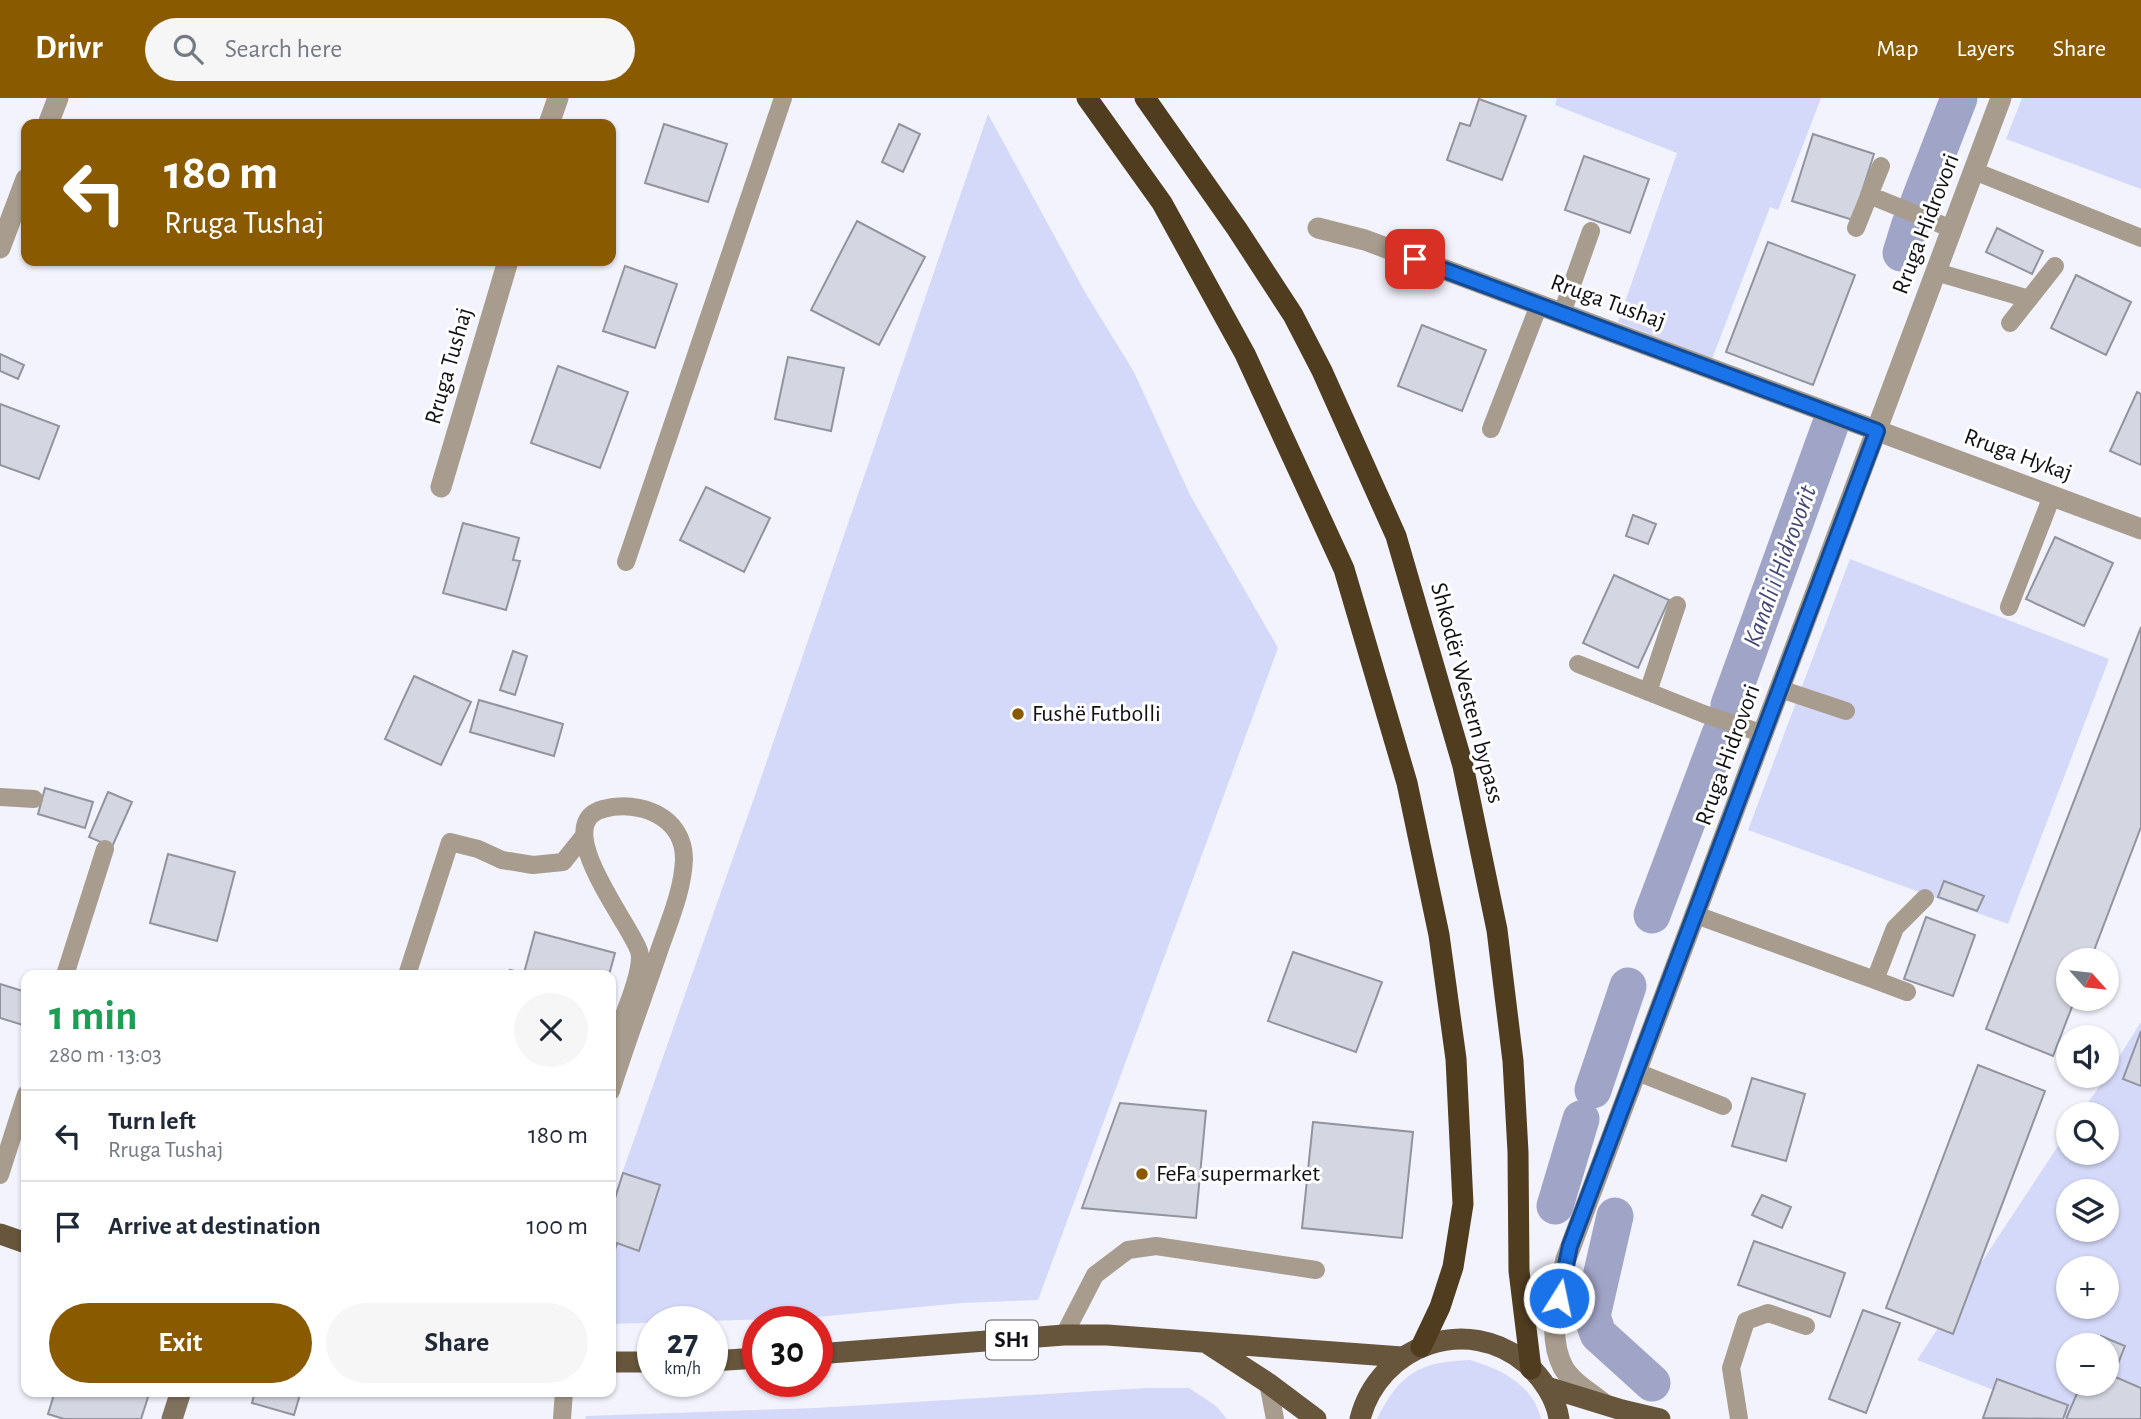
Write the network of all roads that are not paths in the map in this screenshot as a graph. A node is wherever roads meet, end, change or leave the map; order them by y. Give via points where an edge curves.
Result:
1 (58, 98) edge
2 (558, 98) edge
3 (783, 98) edge
4 (1087, 98) edge
5 (1145, 98) edge
6 (2001, 98) edge
7 (50, 119) edge
8 (551, 119) edge
9 (1881, 166) dead end
10 (1974, 170) junction
11 (21, 192) edge
12 (1869, 195) junction
13 (1856, 228) dead end
14 (1318, 229) dead end
15 (1952, 229) junction
16 (1591, 231) dead end
17 (2141, 237) edge
18 (0, 248) edge
19 (507, 266) edge
20 (2055, 266) dead end
21 (1936, 272) junction
22 (2029, 299) junction
23 (1539, 305) junction
24 (1562, 313) junction
25 (2010, 324) dead end
26 (1492, 429) dead end
27 (1877, 431) junction
28 (441, 487) dead end
29 (2052, 496) junction
30 (2141, 529) edge
31 (626, 562) dead end
32 (1677, 605) dead end
33 (2010, 607) dead end
34 (1578, 664) dead end
35 (1780, 689) junction
36 (1648, 692) junction
37 (1846, 711) dead end
38 (1764, 734) junction
39 (0, 797) edge
40 (34, 799) dead end
41 (584, 836) junction
42 (105, 849) dead end
43 (1926, 898) dead end
44 (1696, 915) junction
45 (67, 970) edge
46 (409, 970) edge
47 (1875, 980) junction
48 (1907, 992) dead end
49 (616, 1033) edge
50 (1637, 1072) junction
51 (616, 1076) edge
52 (1723, 1106) dead end
53 (21, 1110) edge
54 (0, 1175) edge
55 (0, 1234) edge
56 (21, 1240) edge
57 (1316, 1270) dead end
58 (1563, 1274) junction
59 (1806, 1326) dead end
60 (1064, 1335) junction
61 (1206, 1343) junction
62 (1411, 1352) junction
63 (833, 1353) edge
64 (616, 1362) edge
65 (637, 1362) edge
66 (1537, 1375) junction
67 (1268, 1383) junction
68 (179, 1397) edge
69 (564, 1397) edge
70 (1605, 1405) junction
71 (172, 1419) edge
72 (562, 1419) edge
73 (1275, 1419) edge
74 (1316, 1419) edge
75 (1360, 1419) edge
76 (1559, 1419) edge
77 (1660, 1419) edge
78 (1739, 1419) edge

1 - 7 street
2 - 8 street
3 - 31 lane
4 - 62 highway via 1162,203 1245,354 1344,569 1407,783 1439,935 1457,1059 1463,1204 1454,1267 1440,1307
5 - 66 highway, Shkodër Western bypass via 1293,315 1396,536 1463,766 1497,930 1513,1061 1519,1271
6 - 10 street, Rruga Hidrovori
9 - 12 lane
10 - 15 street, Rruga Hidrovori
10 - 17 lane
11 - 18 street
12 - 13 lane
12 - 15 lane
14 - 23 street, Rruga Tushaj via 1364,240
15 - 21 street, Rruga Hidrovori
16 - 24 lane
19 - 28 street, Rruga Tushaj
20 - 22 lane
21 - 22 lane
21 - 27 street, Rruga Hidrovori
22 - 25 lane
23 - 24 street, Rruga Tushaj
23 - 26 lane
24 - 27 street, Rruga Tushaj
27 - 29 street, Rruga Hykaj
27 - 35 street, Rruga Hidrovori
29 - 30 street, Rruga Hykaj
29 - 33 lane
32 - 36 lane
34 - 36 lane
35 - 37 lane
35 - 38 street, Rruga Hidrovori
36 - 38 lane
38 - 44 street, Rruga Hidrovori
39 - 40 lane
41 - 46 lane via 564,863 533,865 450,842
41 - 49 lane via 598,877 640,952 638,975
41 - 51 lane via 589,818 601,809 645,808 672,824 681,837 684,859 674,907
42 - 45 lane
43 - 47 lane via 1895,928
44 - 47 lane
44 - 50 street, Rruga Hidrovori
47 - 48 lane
50 - 52 lane
50 - 58 street, Rruga Hidrovori
53 - 54 lane
55 - 56 main road
57 - 60 lane via 1156,1246 1128,1250 1095,1275
58 - 66 street, Rruga Hidrovori via 1546,1310
58 - 70 street, Rruga Hidrovori via 1556,1345 1564,1368
59 - 78 lane via 1768,1313 1746,1321 1731,1368
60 - 61 main road, SH1
60 - 63 main road, SH1
61 - 62 main road, SH1
61 - 67 main road, SH1
62 - 66 main road, SH1 via 1440,1341 1481,1341 1510,1352
62 - 75 main road via 1379,1377
64 - 65 main road
66 - 70 main road, SH1
66 - 76 main road
67 - 73 lane
67 - 74 main road, SH1
68 - 71 street
69 - 72 lane
70 - 77 main road, SH1

